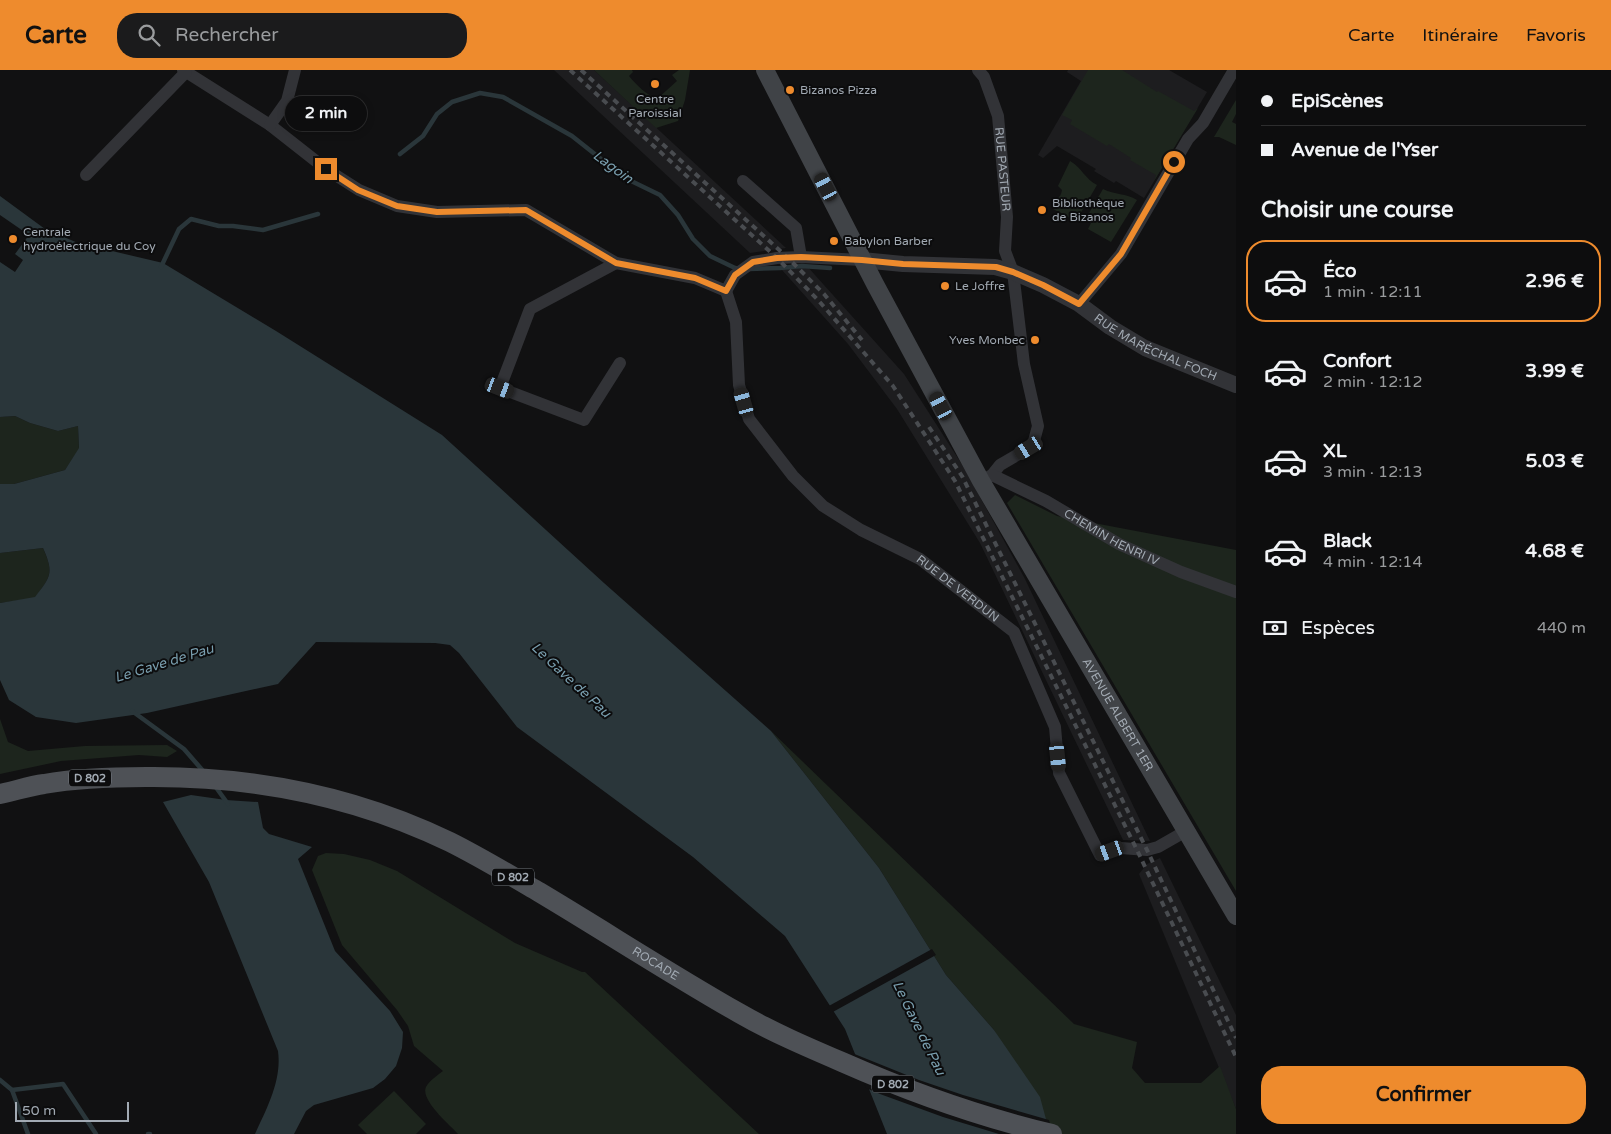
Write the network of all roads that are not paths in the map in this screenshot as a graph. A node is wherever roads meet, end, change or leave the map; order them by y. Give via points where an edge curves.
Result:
1 (295, 70) edge
2 (765, 70) edge
3 (978, 70) edge
4 (1234, 70) edge
5 (184, 71) edge
6 (270, 125) junction
7 (86, 175) dead end
8 (742, 181) dead end
9 (801, 257) junction
10 (862, 260) junction
11 (616, 263) junction
12 (1013, 272) junction
13 (726, 291) junction
14 (1079, 304) junction
15 (620, 363) dead end
16 (1236, 385) edge
17 (987, 478) junction
18 (1236, 592) edge
19 (0, 794) edge
20 (1186, 831) junction
21 (1236, 916) edge
22 (1052, 1134) edge

1 - 6 street via 287,101
2 - 10 main road, AVENUE ALBERT 1ER
3 - 12 street, RUE PASTEUR via 984,77 998,116 1007,216 1005,252
4 - 14 street via 1203,123 1188,140 1121,254
5 - 6 street
5 - 7 street
6 - 11 street via 358,190 397,206 437,212 526,210
8 - 9 street via 796,228
9 - 10 street
9 - 13 street via 753,262 735,275
10 - 12 street, RUE MARÉCHAL FOCH via 996,267
10 - 17 main road, AVENUE ALBERT 1ER
11 - 13 street via 695,278
11 - 15 street via 530,309 500,388 584,420
12 - 14 street, RUE MARÉCHAL FOCH
12 - 17 street, RUE PASTEUR via 1024,364 1038,426 1029,448 1000,465
13 - 20 street, RUE DE VERDUN via 736,322 739,385 749,419 793,476 823,506 861,530 920,559 1014,632 1055,727 1059,772 1100,855 1121,848 1147,850 1158,847
14 - 16 street, RUE MARÉCHAL FOCH via 1145,348
17 - 18 street, CHEMIN HENRI IV via 1046,501 1118,544
17 - 20 main road, AVENUE ALBERT 1ER via 1000,514
19 - 22 main road, ROCADE / D 802 via 43,784 100,777 182,777 266,784 352,803 450,843 742,1014 811,1049 910,1090
20 - 21 main road, AVENUE ALBERT 1ER

